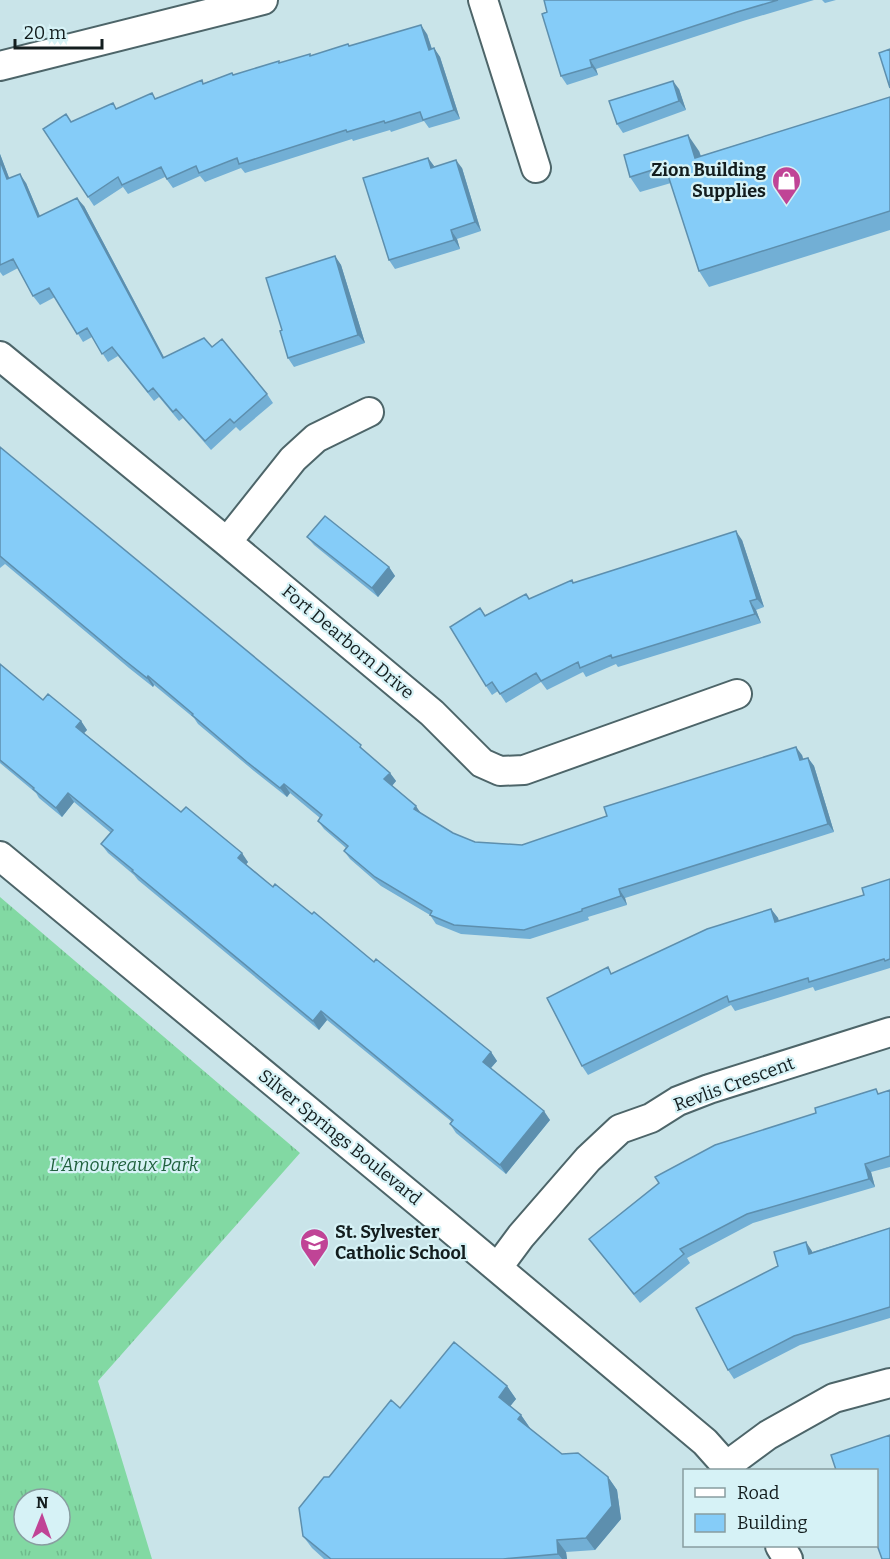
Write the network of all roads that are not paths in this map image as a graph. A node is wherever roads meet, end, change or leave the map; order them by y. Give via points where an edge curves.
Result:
1 (263, 0) edge
2 (483, 0) edge
3 (0, 66) edge
4 (536, 168) dead end
5 (0, 356) edge
6 (369, 412) dead end
7 (227, 542) junction
8 (737, 694) dead end
9 (0, 856) edge
10 (890, 1032) edge
11 (498, 1268) junction
12 (890, 1383) edge
13 (728, 1468) edge

1 - 3 street
2 - 4 street
5 - 7 street, Fort Dearborn Drive
6 - 7 street via 308,445
7 - 8 street, Fort Dearborn Drive via 432,713 482,763 500,771 524,770
9 - 11 street, Silver Springs Boulevard
10 - 11 street, Revlis Crescent via 709,1089 620,1130 588,1159
11 - 13 street, Silver Springs Boulevard via 705,1442
12 - 13 street via 834,1398 768,1435

